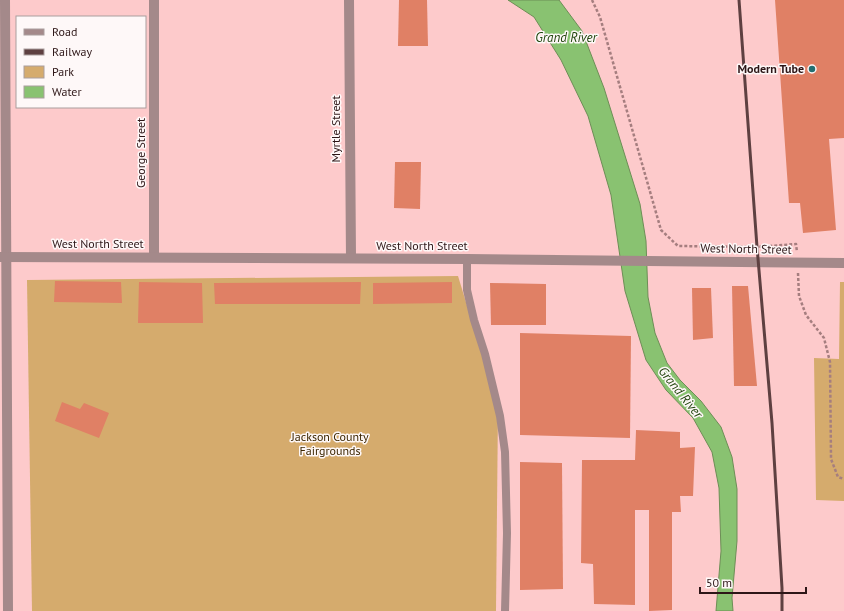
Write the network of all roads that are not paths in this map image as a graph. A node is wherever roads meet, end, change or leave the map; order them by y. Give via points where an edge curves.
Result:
1 (5, 0) edge
2 (154, 0) edge
3 (348, 0) edge
4 (3, 257) edge
5 (154, 257) junction
6 (351, 258) junction
7 (467, 259) junction
8 (844, 263) edge
9 (8, 611) edge
10 (505, 611) edge

1 - 4 street
2 - 5 street, George Street
3 - 6 street, Myrtle Street
4 - 5 street, West North Street
4 - 9 street
5 - 6 street, West North Street
6 - 7 street, West North Street
7 - 8 street, West North Street
7 - 10 lane via 467,290 500,416 505,452

